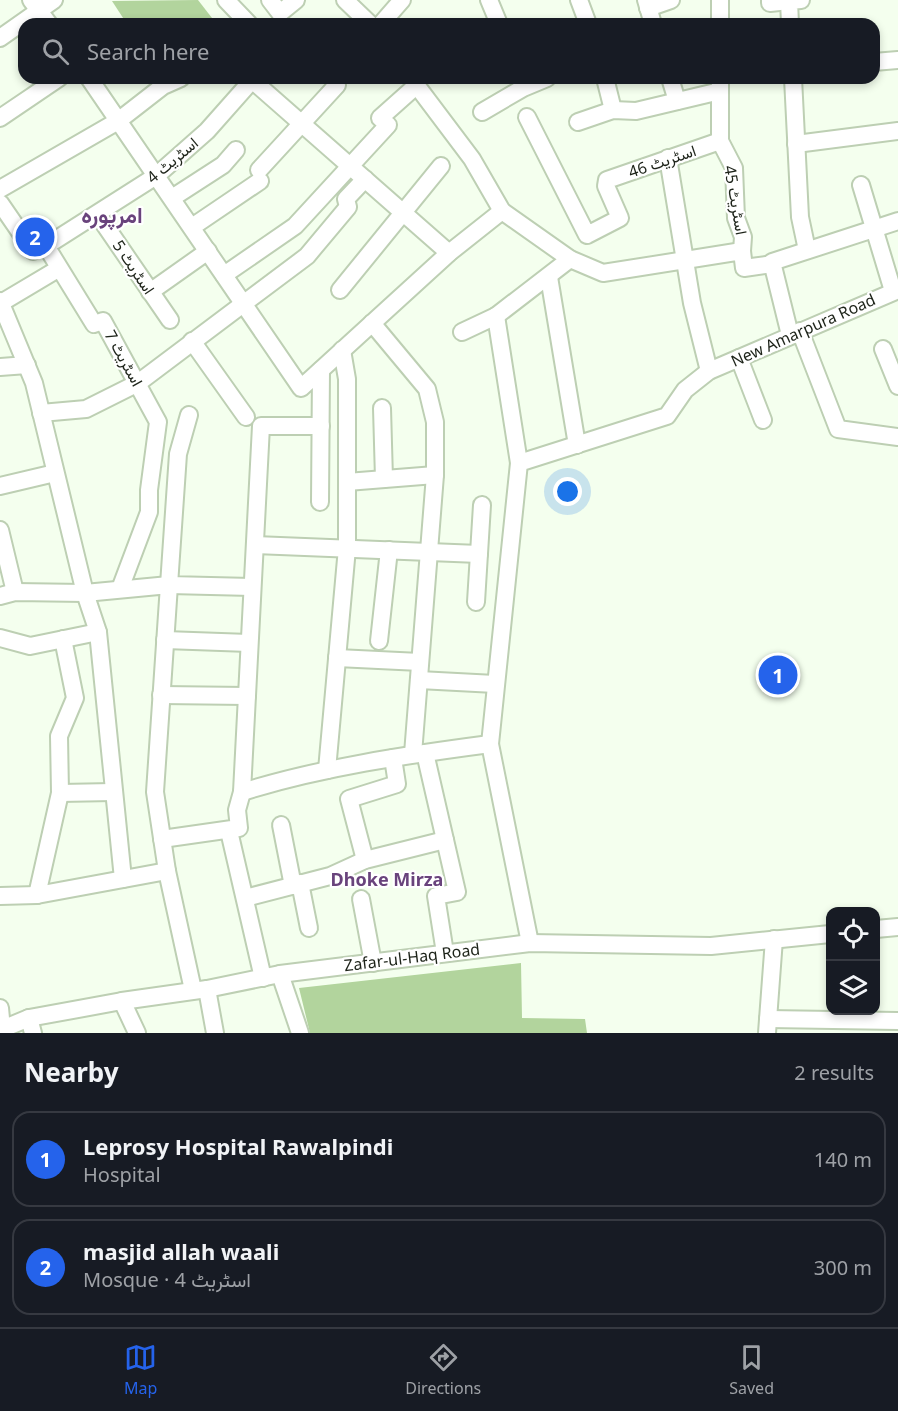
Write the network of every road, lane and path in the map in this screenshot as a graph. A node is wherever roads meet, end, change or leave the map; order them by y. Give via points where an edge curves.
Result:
1 (54, 0) edge
2 (226, 0) edge
3 (296, 0) edge
4 (345, 0) edge
5 (402, 0) edge
6 (489, 0) edge
7 (579, 0) edge
8 (671, 0) edge
9 (720, 0) edge
10 (770, 0) edge
11 (801, 0) edge
12 (789, 1) edge
13 (275, 7) edge
14 (649, 11) edge
15 (40, 12) edge
16 (243, 18) edge
17 (364, 18) edge
18 (386, 18) edge
19 (496, 18) edge
20 (586, 18) edge
21 (720, 18) edge
22 (790, 18) edge
23 (18, 26) edge
24 (0, 38) edge
25 (898, 60) edge
26 (880, 62) edge
27 (50, 84) edge
28 (93, 84) edge
29 (168, 84) edge
30 (249, 84) edge
31 (258, 84) edge
32 (336, 84) edge
33 (410, 84) edge
34 (416, 84) edge
35 (520, 84) edge
36 (521, 84) edge
37 (606, 84) edge
38 (672, 84) edge
39 (720, 84) edge
40 (793, 84) edge
41 (677, 101) junction
42 (613, 110) junction
43 (482, 112) dead end
44 (0, 118) edge
45 (118, 121) junction
46 (578, 122) dead end
47 (302, 124) junction
48 (898, 131) edge
49 (720, 141) junction
50 (796, 144) junction
51 (237, 150) dead end
52 (668, 158) junction
53 (351, 166) junction
54 (441, 166) dead end
55 (156, 176) junction
56 (365, 179) junction
57 (861, 185) dead end
58 (0, 189) edge
59 (172, 198) junction
60 (0, 203) edge
61 (502, 211) junction
62 (404, 213) junction
63 (98, 215) junction
64 (898, 221) edge
65 (192, 227) junction
66 (874, 228) junction
67 (46, 246) junction
68 (807, 250) junction
69 (208, 251) junction
70 (742, 251) junction
71 (449, 253) junction
72 (570, 258) junction
73 (685, 262) junction
74 (773, 264) junction
75 (58, 269) junction
76 (224, 275) junction
77 (549, 277) junction
78 (340, 290) dead end
79 (896, 291) edge
80 (150, 292) junction
81 (0, 302) edge
82 (243, 302) junction
83 (496, 316) junction
84 (170, 320) dead end
85 (372, 323) junction
86 (462, 332) dead end
87 (795, 333) junction
88 (192, 342) junction
89 (883, 349) dead end
90 (342, 350) junction
91 (739, 358) junction
92 (27, 364) junction
93 (0, 367) edge
94 (321, 369) junction
95 (709, 371) junction
96 (138, 383) junction
97 (898, 386) edge
98 (382, 408) dead end
99 (41, 413) junction
100 (189, 415) dead end
101 (246, 417) dead end
102 (763, 420) dead end
103 (321, 426) junction
104 (898, 438) edge
105 (577, 445) junction
106 (519, 463) junction
107 (55, 473) junction
108 (435, 475) junction
109 (384, 478) junction
110 (347, 482) junction
111 (0, 486) edge
112 (320, 502) dead end
113 (482, 505) dead end
114 (0, 530) edge
115 (255, 545) junction
116 (347, 548) junction
117 (389, 550) junction
118 (429, 552) junction
119 (479, 554) junction
120 (169, 585) junction
121 (252, 587) junction
122 (120, 589) junction
123 (85, 593) junction
124 (8, 594) edge
125 (476, 602) dead end
126 (98, 632) junction
127 (0, 638) edge
128 (63, 639) junction
129 (165, 640) junction
130 (379, 641) dead end
131 (249, 643) junction
132 (337, 658) junction
133 (420, 662) junction
134 (419, 680) junction
135 (495, 684) junction
136 (161, 695) junction
137 (247, 696) junction
138 (490, 744) junction
139 (419, 754) junction
140 (393, 758) junction
141 (327, 770) junction
142 (112, 792) junction
143 (242, 792) junction
144 (60, 793) junction
145 (281, 825) dead end
146 (229, 831) junction
147 (162, 839) junction
148 (445, 840) junction
149 (365, 860) junction
150 (167, 872) junction
151 (123, 879) junction
152 (297, 885) junction
153 (38, 895) junction
154 (0, 896) edge
155 (245, 898) junction
156 (361, 899) dead end
157 (898, 927) edge
158 (309, 928) dead end
159 (880, 929) edge
160 (826, 934) edge
161 (774, 939) junction
162 (530, 942) junction
163 (445, 953) junction
164 (373, 963) junction
165 (280, 974) junction
166 (263, 978) junction
167 (200, 990) junction
168 (122, 1001) junction
169 (0, 1008) edge
170 (898, 1022) edge
171 (31, 1026) edge
172 (767, 1026) edge
173 (1, 1029) edge
174 (137, 1033) edge
175 (215, 1033) edge
176 (300, 1033) edge

1 - 15 street
2 - 16 street
3 - 13 street
4 - 17 street
5 - 18 street
6 - 19 street
7 - 20 street
8 - 14 street
9 - 21 street
10 - 12 street
11 - 12 street
12 - 22 street
23 - 24 street
25 - 26 street
27 - 44 street
28 - 45 street
29 - 45 street
30 - 55 street, اسٹریٹ 4 via 207,131
31 - 47 street
32 - 47 street
33 - 53 street via 380,118 388,125
34 - 61 street via 472,159
35 - 43 street
36 - 52 street, اسٹریٹ 46 via 529,114 587,235 620,218 605,183
37 - 42 street
38 - 41 street
39 - 41 street
39 - 49 street, اسٹریٹ 45
40 - 50 street
41 - 42 street via 636,111
42 - 46 street
45 - 55 street
45 - 58 street
47 - 53 street
47 - 65 street via 260,175
48 - 50 street
49 - 52 street, اسٹریٹ 46
49 - 70 street, اسٹریٹ 45 via 734,168
50 - 68 street via 800,217
51 - 59 street via 223,165
52 - 73 street
53 - 56 street
53 - 76 street via 295,226
54 - 62 street
55 - 59 street
55 - 63 street, اسٹریٹ 4
56 - 62 street
56 - 82 street via 346,199 348,207 307,256
57 - 66 street
59 - 65 street
60 - 67 street via 33,251
61 - 71 street
61 - 72 street
62 - 71 street
62 - 78 street
63 - 67 street, اسٹریٹ 4
63 - 80 street, اسٹریٹ 5
64 - 66 street
65 - 69 street
66 - 68 street
66 - 79 street
67 - 75 street, اسٹریٹ 7
68 - 74 street
69 - 76 street
69 - 80 street
70 - 73 street
70 - 74 street via 744,268
71 - 85 street
72 - 73 street via 603,273
72 - 77 street
73 - 95 street
74 - 87 street
75 - 81 street
75 - 96 street, اسٹریٹ 7 via 94,324 103,321
76 - 82 street
77 - 83 street
77 - 105 street
79 - 87 street, New Amarpura Road
80 - 84 street, اسٹریٹ 5
81 - 92 street
82 - 88 street
82 - 94 street via 301,388
83 - 86 street
83 - 106 street
85 - 90 street
85 - 108 street via 427,389 435,422
87 - 91 street, New Amarpura Road
87 - 104 street via 838,429
88 - 96 street
88 - 101 street
89 - 97 street
90 - 94 street
90 - 110 street via 347,379
91 - 95 street, New Amarpura Road
91 - 102 street
92 - 93 street
92 - 99 street
94 - 103 street
95 - 105 street, New Amarpura Road via 685,390 667,416
96 - 99 street via 86,409
96 - 122 street, اسٹریٹ 7 via 158,422 149,512
98 - 109 street
99 - 107 street
100 - 120 street via 178,454
103 - 112 street
103 - 115 street via 261,426
105 - 106 street, New Amarpura Road
106 - 135 street
107 - 111 street
107 - 123 street
108 - 109 street
108 - 118 street
109 - 110 street
110 - 116 street
113 - 119 street
114 - 124 street
115 - 116 street
115 - 121 street
116 - 117 street
116 - 132 street
117 - 118 street
117 - 130 street
118 - 119 street
118 - 133 street
119 - 125 street
120 - 121 street
120 - 122 street
120 - 129 street
121 - 131 street
122 - 123 street
123 - 124 street
123 - 126 street
126 - 128 street
126 - 142 street
127 - 128 street via 30,646
128 - 144 street via 75,698 59,736
129 - 131 street
129 - 136 street
131 - 137 street
132 - 133 street
132 - 141 street
133 - 134 street
134 - 135 street
134 - 139 street
135 - 138 street
136 - 137 street
136 - 147 street via 155,792
137 - 143 street
138 - 139 street
138 - 162 street
139 - 140 street
139 - 148 street
140 - 141 street
140 - 149 street via 397,784 349,799
141 - 143 street
142 - 144 street
142 - 151 street
143 - 146 street via 237,810 239,828
144 - 153 street
145 - 152 street
146 - 147 street
146 - 155 street
147 - 150 street
148 - 149 street
148 - 163 street via 457,892 436,896
149 - 152 street
150 - 151 street
150 - 167 street
151 - 153 street
152 - 155 street
152 - 158 street
153 - 154 street
155 - 166 street
156 - 164 street
157 - 159 street
160 - 161 street, Zafar-ul-Haq Road
161 - 162 street, Zafar-ul-Haq Road via 711,946
161 - 172 street
162 - 163 street, Zafar-ul-Haq Road
163 - 164 street, Zafar-ul-Haq Road
164 - 165 street, Zafar-ul-Haq Road
165 - 166 street, Zafar-ul-Haq Road
165 - 176 street
166 - 167 street, Zafar-ul-Haq Road
167 - 168 street, Zafar-ul-Haq Road
167 - 175 street
168 - 171 street, Zafar-ul-Haq Road
168 - 174 street
169 - 173 street
170 - 172 street
171 - 173 street, Zafar-ul-Haq Road

